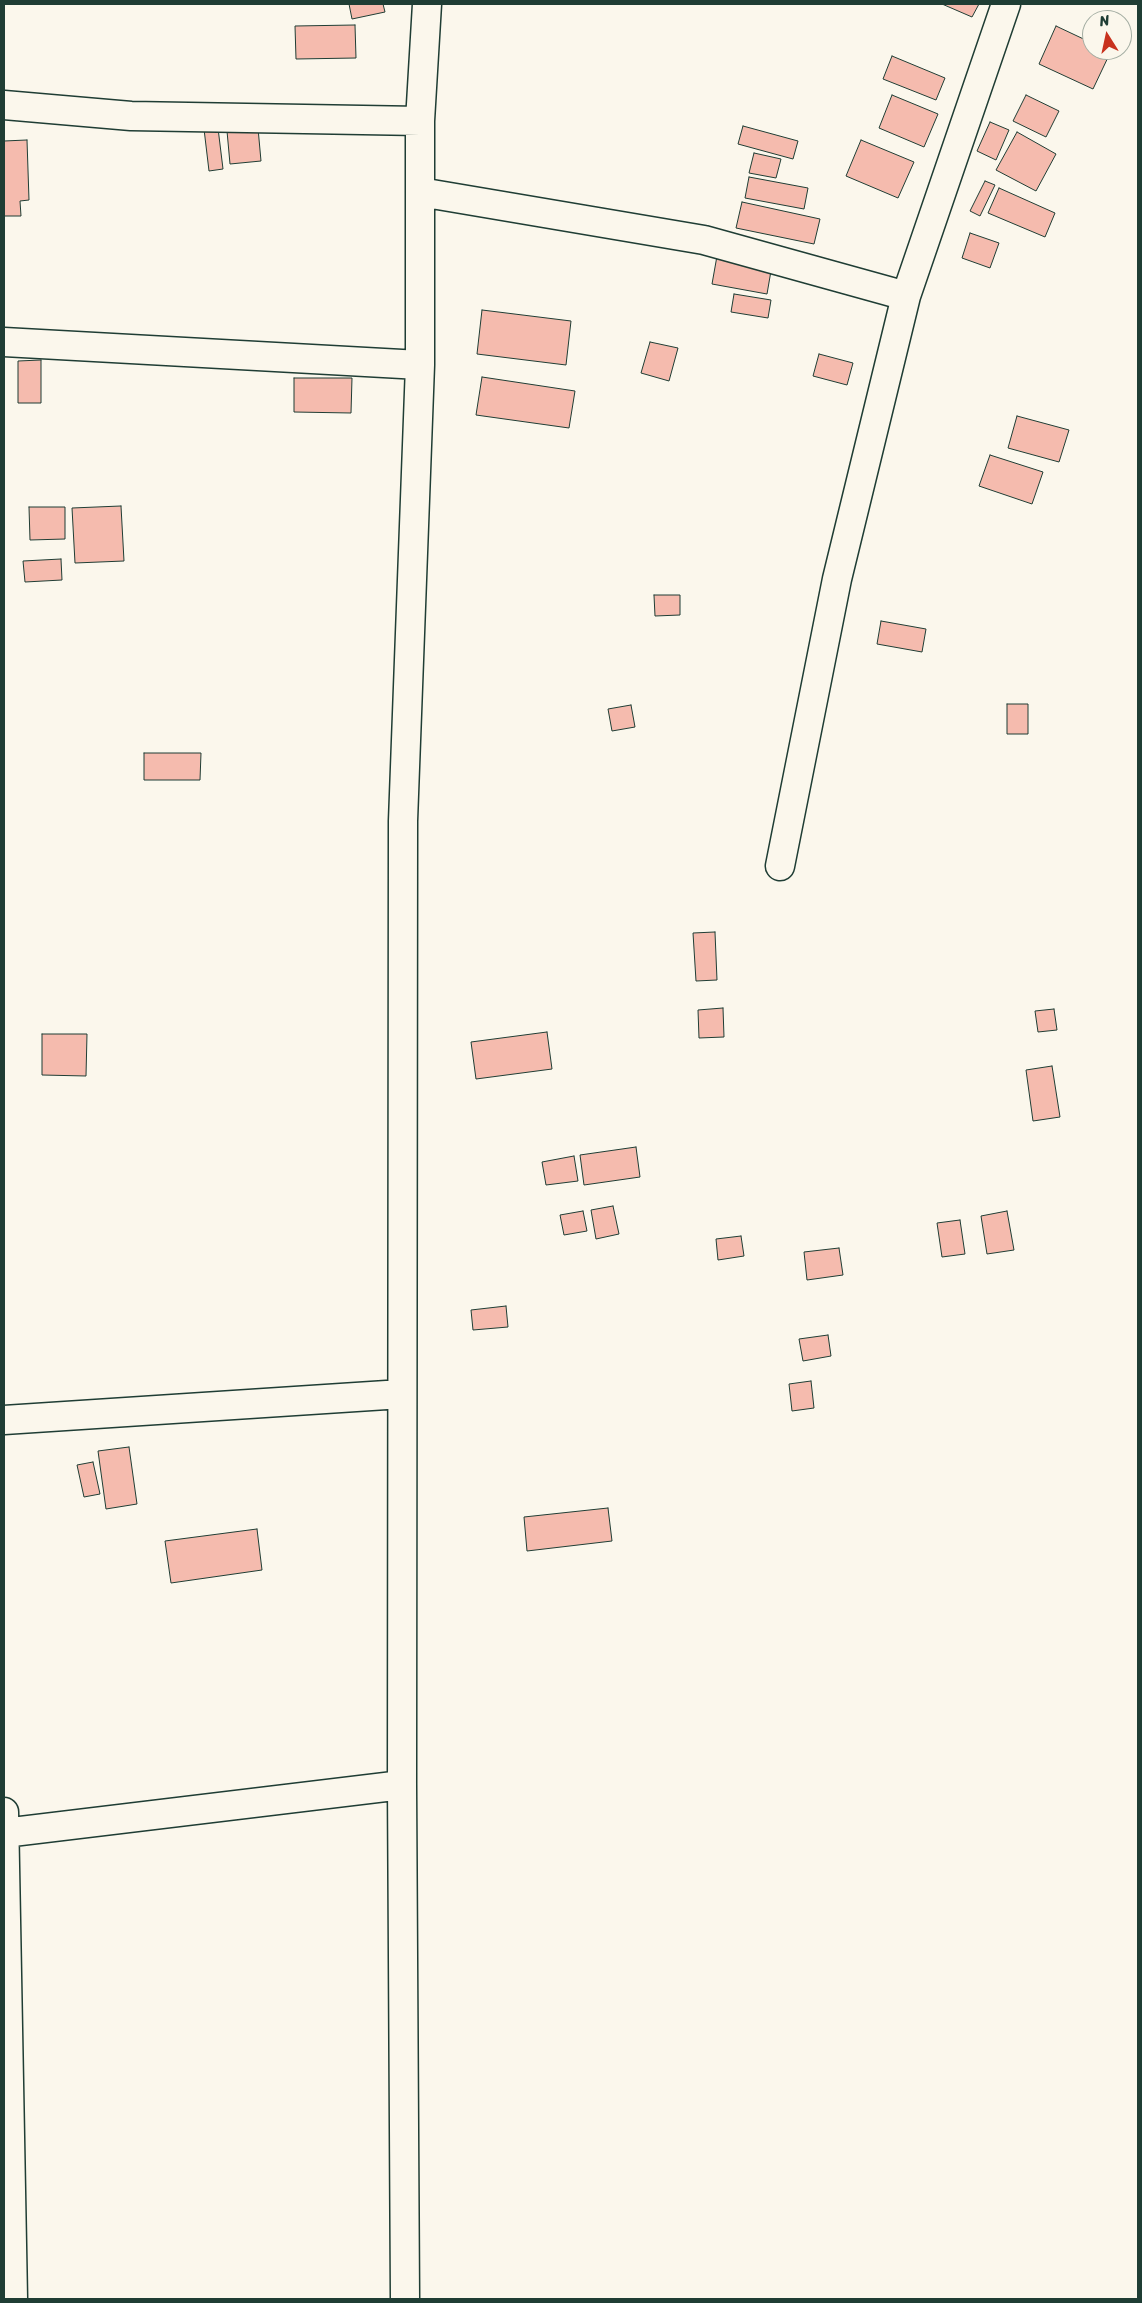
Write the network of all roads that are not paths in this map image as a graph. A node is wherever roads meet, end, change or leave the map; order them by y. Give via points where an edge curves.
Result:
1 (427, 4) edge
2 (1006, 4) edge
3 (4, 106) edge
4 (420, 120) junction
5 (420, 192) junction
6 (906, 296) junction
7 (4, 342) edge
8 (420, 365) junction
9 (780, 866) dead end
10 (402, 1394) junction
11 (4, 1420) edge
12 (402, 1785) junction
13 (4, 1826) edge
14 (13, 2299) edge
15 (405, 2299) edge

1 - 4 street
2 - 6 street
3 - 4 street via 131,116
4 - 5 street
5 - 6 street via 704,240
5 - 8 street
6 - 9 street via 837,579
7 - 8 street
8 - 10 street via 403,821
10 - 11 street
10 - 12 street
12 - 13 street
12 - 15 street
13 - 14 street

